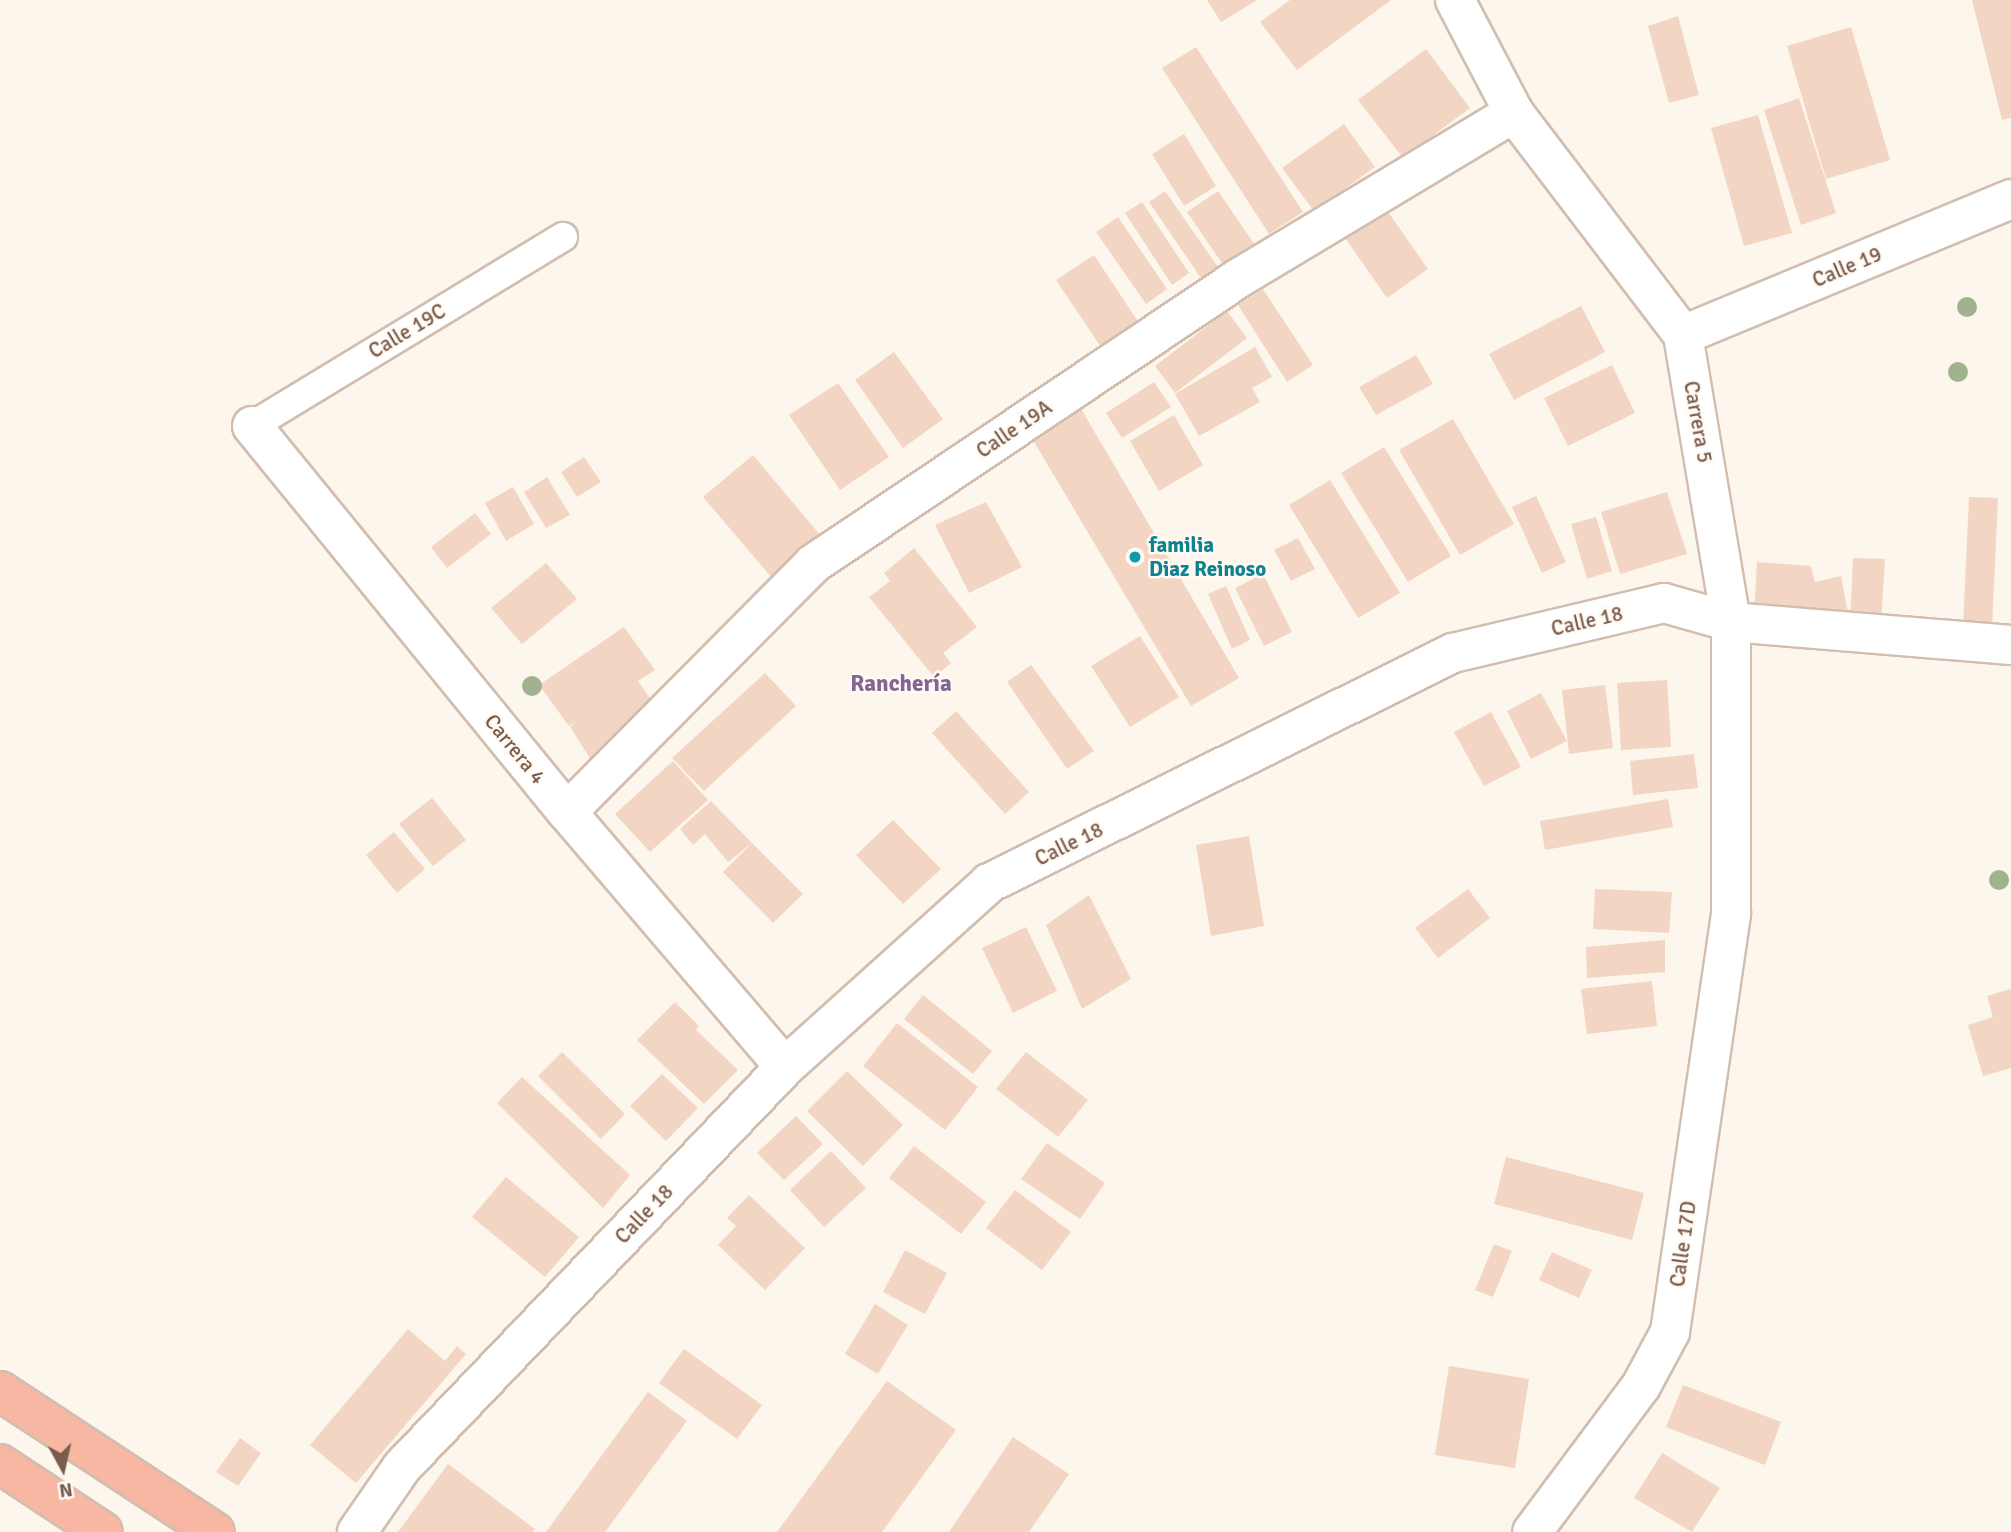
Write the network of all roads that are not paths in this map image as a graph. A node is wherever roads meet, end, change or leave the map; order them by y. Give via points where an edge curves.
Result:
1 (1455, 0) edge
2 (1514, 113) junction
3 (2011, 199) edge
4 (563, 237) dead end
5 (1683, 335) junction
6 (252, 426) joint
7 (1731, 622) junction
8 (2011, 645) edge
9 (566, 812) junction
10 (1731, 914) joint
11 (785, 1067) junction
12 (0, 1391) edge
13 (0, 1464) edge
14 (103, 1532) edge
15 (215, 1532) edge
16 (356, 1532) edge
17 (1532, 1532) edge

1 - 2 street, Carrera 5
2 - 5 street, Carrera 5
2 - 9 street, Calle 19A via 1239,278 813,564
3 - 5 street, Calle 19
4 - 6 lane, Calle 19C
5 - 7 street, Carrera 5
6 - 9 street, Carrera 4
7 - 8 street, Calle 18
7 - 10 street, Carrera 5
7 - 11 street, Calle 18 via 1664,603 1453,653 989,884
9 - 11 street, Carrera 4
10 - 17 street, Calle 17D via 1670,1332 1641,1387
11 - 16 street, Calle 18 via 402,1467
12 - 15 highway
13 - 14 highway

